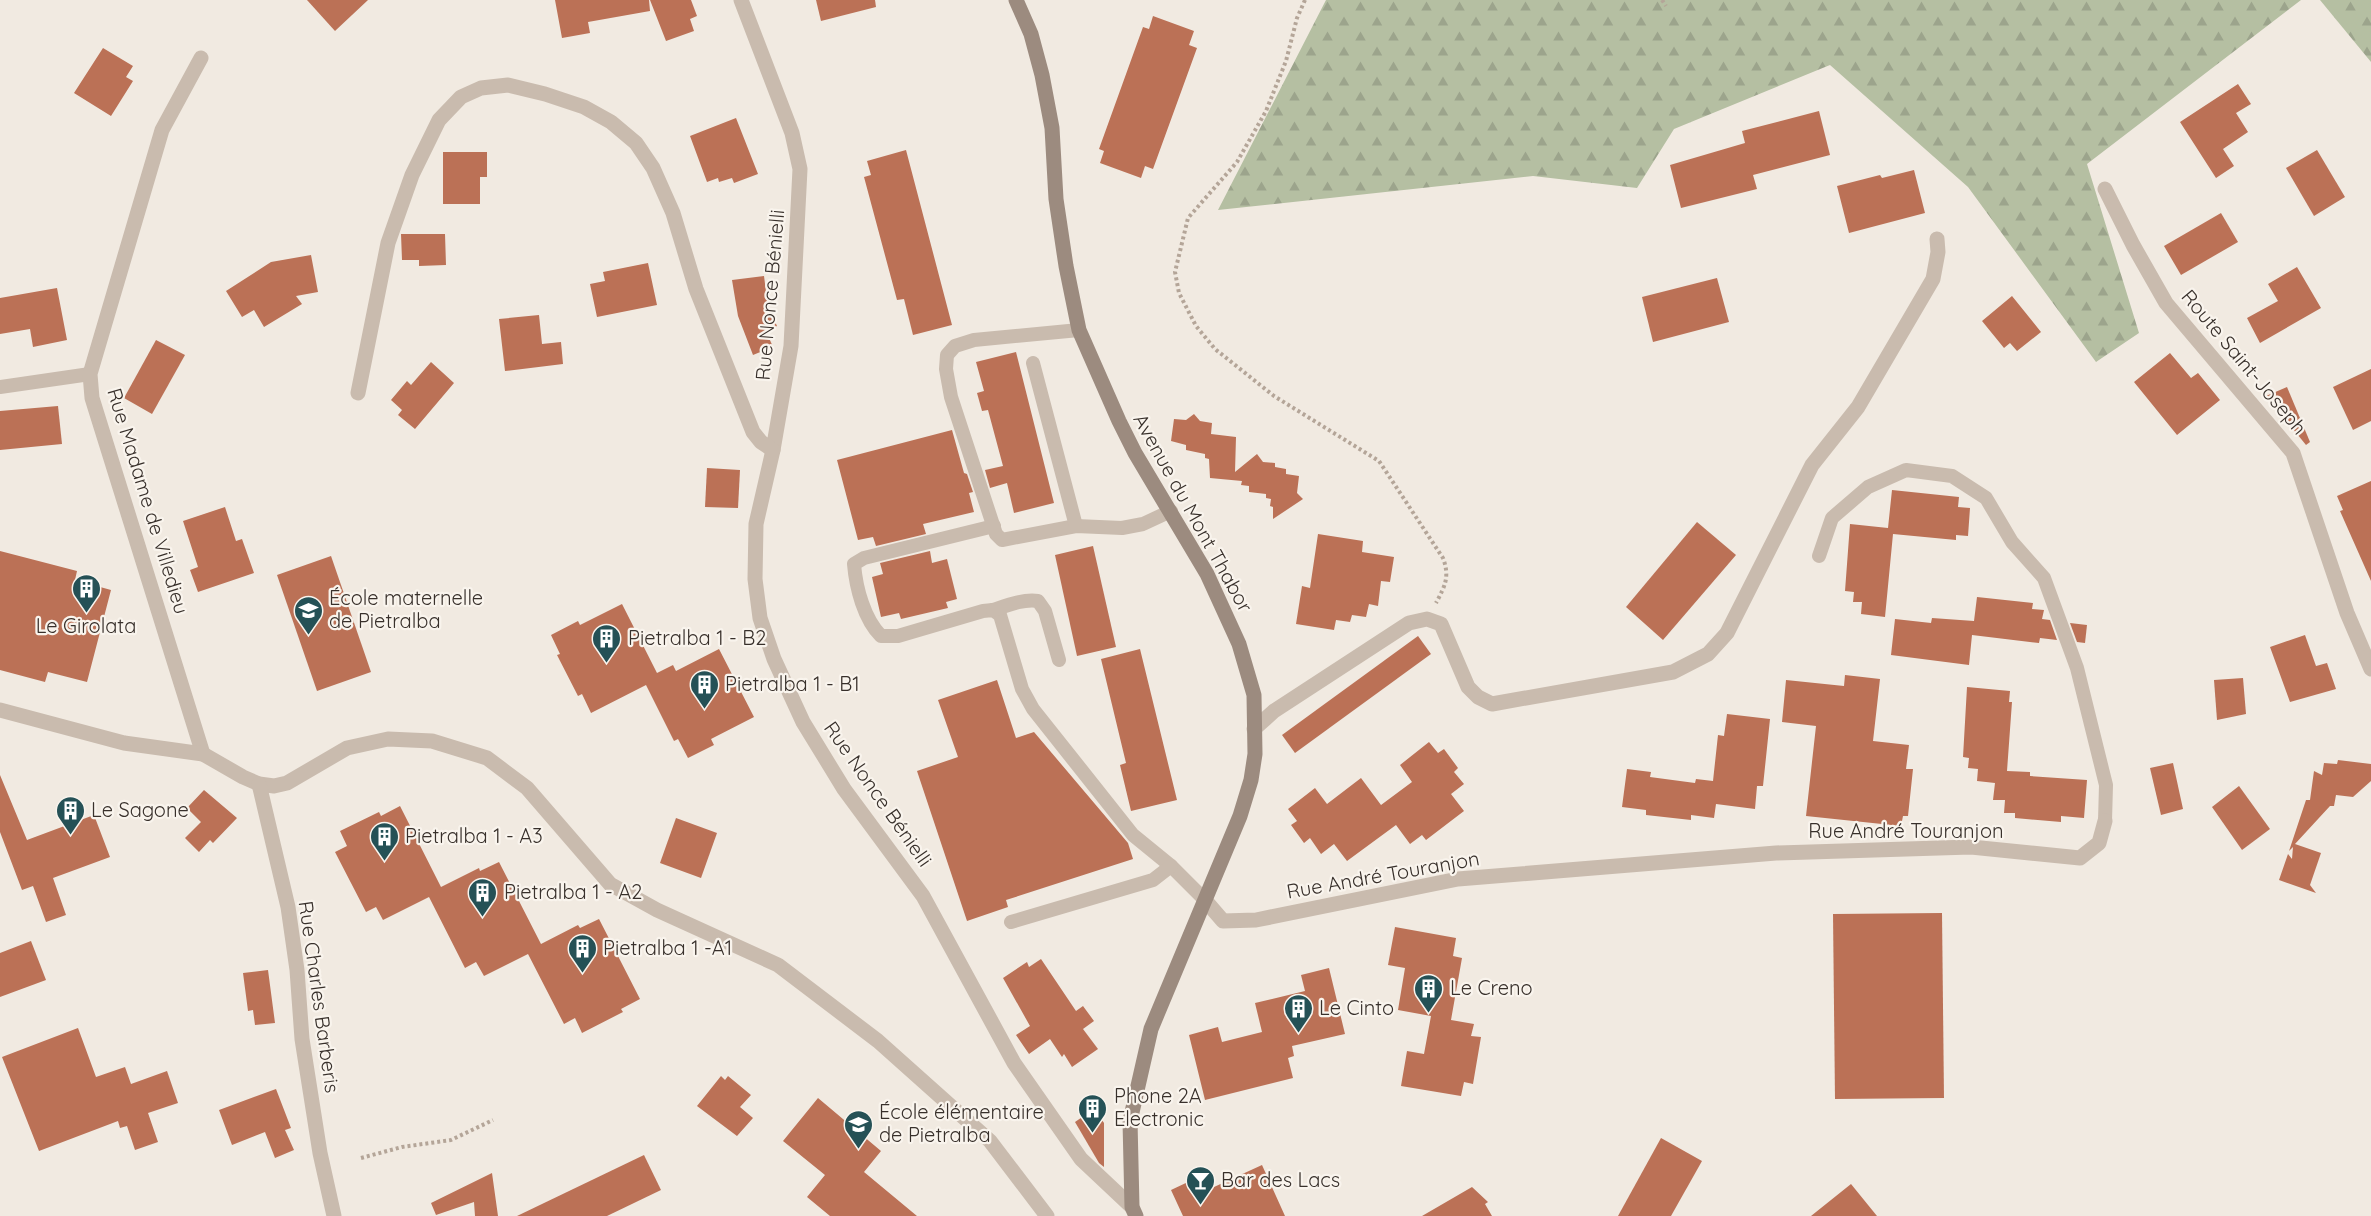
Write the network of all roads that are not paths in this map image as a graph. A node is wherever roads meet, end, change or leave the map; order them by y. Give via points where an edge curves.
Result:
1 (741, 0) edge
2 (1016, 0) edge
3 (201, 58) dead end
4 (2106, 189) dead end
5 (1937, 239) dead end
6 (1079, 330) junction
7 (1033, 363) dead end
8 (90, 374) junction
9 (0, 387) edge
10 (358, 393) dead end
11 (773, 450) junction
12 (1171, 511) junction
13 (993, 526) junction
14 (1076, 526) junction
15 (1819, 556) dead end
16 (993, 610) junction
17 (1059, 660) dead end
18 (2371, 669) edge
19 (0, 710) edge
20 (1254, 729) junction
21 (203, 754) junction
22 (259, 784) junction
23 (2105, 821) joint
24 (1171, 866) junction
25 (1204, 899) junction
26 (1011, 922) dead end
27 (1134, 1212) edge
28 (334, 1216) edge
29 (1047, 1216) edge

1 - 11 street, Rue Nonce Bénielli via 792,133 800,170 791,346
2 - 6 street, Avenue du Mont Thabor via 1031,34 1046,96 1058,210
3 - 8 street, Rue Madame de Villedieu via 162,130
4 - 18 street, Route Saint-Joseph via 2166,303 2293,453 2347,613
5 - 20 street via 1933,279 1858,407 1812,465 1728,633 1708,654 1673,672 1492,704 1468,687 1442,624 1427,619 1409,623 1274,711
6 - 12 street, Avenue du Mont Thabor via 1119,421
6 - 13 lane via 974,340 955,346 947,355 951,397
7 - 14 lane
8 - 9 lane
8 - 21 street, Rue Madame de Villedieu via 92,398
10 - 11 street via 388,243 412,175 439,120 461,97 481,88 508,85 584,107 636,143 653,168 673,213 696,289 753,432
11 - 27 street, Rue Nonce Bénielli via 756,524 754,579 770,649 803,722 844,789 923,896 1014,1063 1081,1158
12 - 14 lane via 1143,524 1122,528
12 - 20 street, Avenue du Mont Thabor via 1207,574 1239,644 1254,695
13 - 14 lane via 1002,540
13 - 16 lane via 864,558 854,564 855,579 872,626 881,636 898,636
15 - 23 lane, Rue André Touranjon via 1832,518 1868,487 1906,470 1952,476 1986,498 2012,542 2044,578 2079,678 2106,785
16 - 17 lane via 1038,601 1045,611
16 - 24 lane via 1004,625 1022,689 1032,709 1133,835
19 - 21 street via 124,743
20 - 25 street, Avenue du Mont Thabor via 1251,780
21 - 22 street
22 - 28 street, Rue Charles Barberis via 288,907 302,1039
22 - 29 street via 287,783 347,748 388,739 432,741 487,758 527,788 610,884 657,910 778,965 878,1041 990,1141
23 - 25 street, Rue André Touranjon via 2099,843 2080,858 1971,848 1776,852 1458,879 1256,920 1223,921
24 - 25 lane
24 - 26 lane via 1153,880
25 - 27 street, Avenue du Mont Thabor via 1150,1029 1130,1121

